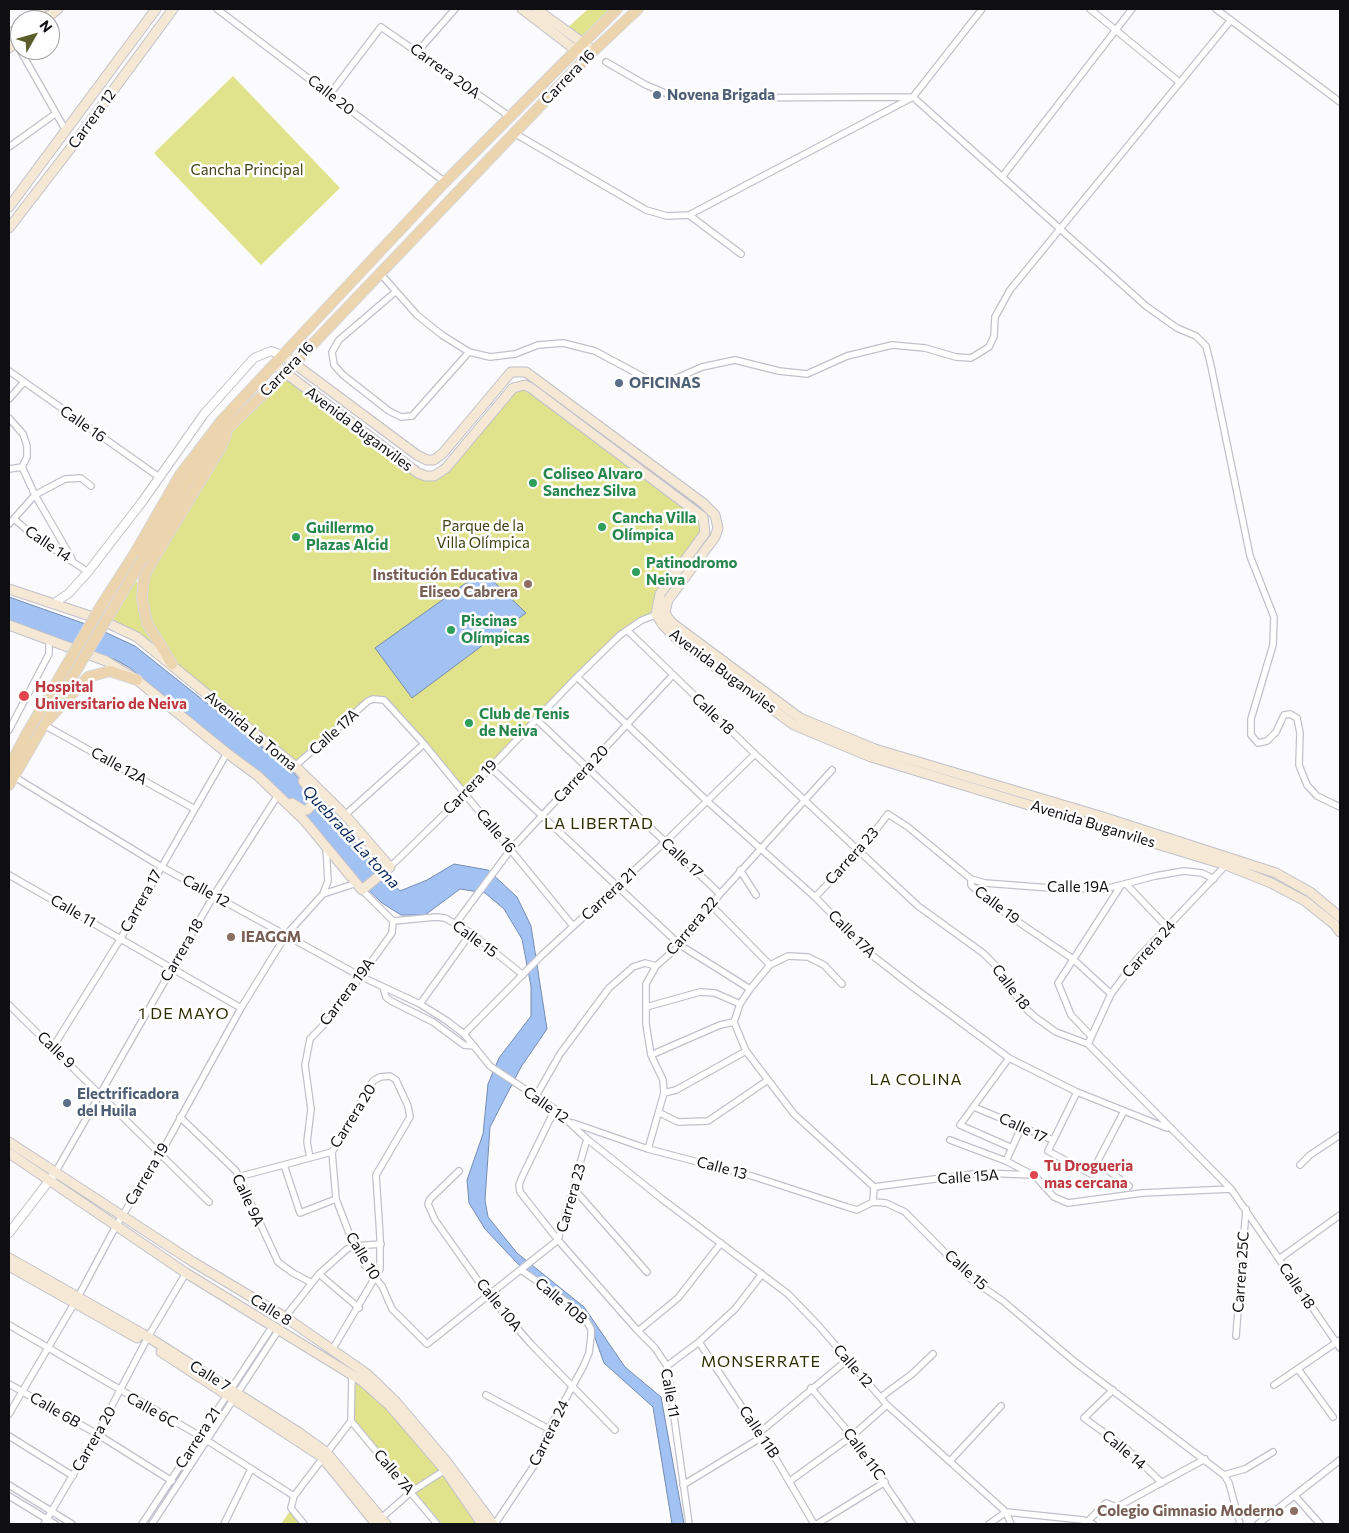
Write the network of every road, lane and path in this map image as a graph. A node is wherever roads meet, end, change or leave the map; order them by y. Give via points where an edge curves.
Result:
1 (156, 9) edge
2 (173, 9) edge
3 (217, 9) edge
4 (455, 9) edge
5 (522, 9) edge
6 (536, 9) edge
7 (616, 9) edge
8 (638, 9) edge
9 (982, 9) edge
10 (1090, 9) edge
11 (1132, 9) edge
12 (1216, 9) edge
13 (1231, 20) junction
14 (1116, 30) junction
15 (580, 46) junction
16 (418, 51) junction
17 (590, 54) junction
18 (25, 60) edge
19 (606, 62) dead end
20 (1179, 82) junction
21 (330, 94) junction
22 (913, 97) junction
23 (1340, 102) edge
24 (55, 114) junction
25 (509, 116) junction
26 (66, 131) junction
27 (514, 133) junction
28 (9, 148) edge
29 (1002, 177) junction
30 (445, 182) junction
31 (9, 207) edge
32 (688, 215) junction
33 (9, 228) edge
34 (1059, 228) junction
35 (741, 254) dead end
36 (379, 272) junction
37 (394, 292) junction
38 (469, 352) junction
39 (284, 356) junction
40 (294, 362) junction
41 (275, 365) junction
42 (9, 371) edge
43 (285, 373) junction
44 (24, 382) junction
45 (9, 399) edge
46 (9, 418) edge
47 (228, 428) junction
48 (22, 466) junction
49 (9, 470) edge
50 (158, 477) junction
51 (91, 486) dead end
52 (35, 495) junction
53 (11, 521) edge
54 (139, 555) junction
55 (72, 559) junction
56 (88, 572) junction
57 (9, 590) edge
58 (53, 604) junction
59 (665, 612) junction
60 (656, 614) junction
61 (9, 625) edge
62 (627, 630) junction
63 (49, 639) junction
64 (172, 664) junction
65 (673, 675) junction
66 (576, 677) junction
67 (137, 680) junction
68 (373, 699) joint
69 (536, 719) junction
70 (45, 724) junction
71 (627, 724) junction
72 (9, 730) edge
73 (424, 744) junction
74 (227, 754) junction
75 (755, 754) junction
76 (282, 757) junction
77 (295, 766) junction
78 (490, 767) junction
79 (586, 769) junction
80 (832, 770) dead end
81 (10, 776) edge
82 (258, 776) junction
83 (465, 794) junction
84 (278, 795) junction
85 (707, 800) junction
86 (806, 800) junction
87 (1340, 807) edge
88 (193, 808) junction
89 (543, 814) junction
90 (888, 814) joint
91 (345, 815) junction
92 (665, 842) junction
93 (326, 846) junction
94 (760, 849) junction
95 (511, 850) junction
96 (860, 851) junction
97 (1226, 865) junction
98 (160, 866) junction
99 (387, 869) junction
100 (740, 870) junction
101 (9, 875) edge
102 (971, 879) junction
103 (1214, 879) junction
104 (1128, 885) junction
105 (361, 887) junction
106 (616, 887) junction
107 (1120, 887) junction
108 (323, 894) junction
109 (720, 894) junction
110 (214, 895) junction
111 (756, 895) dead end
112 (814, 897) junction
113 (711, 905) junction
114 (1340, 917) edge
115 (393, 921) junction
116 (456, 923) junction
117 (573, 926) junction
118 (1168, 927) junction
119 (1340, 932) edge
120 (471, 933) junction
121 (286, 935) junction
122 (121, 938) junction
123 (680, 944) junction
124 (1073, 959) junction
125 (770, 965) junction
126 (656, 966) junction
127 (172, 967) junction
128 (524, 973) junction
129 (360, 976) junction
130 (842, 984) dead end
131 (383, 987) junction
132 (750, 989) junction
133 (1111, 994) junction
134 (420, 1004) junction
135 (740, 1004) junction
136 (9, 1005) edge
137 (646, 1007) junction
138 (241, 1008) junction
139 (734, 1022) junction
140 (464, 1034) junction
141 (1091, 1036) junction
142 (1088, 1044) junction
143 (474, 1046) junction
144 (52, 1047) junction
145 (746, 1051) junction
146 (651, 1055) junction
147 (1009, 1058) junction
148 (768, 1080) junction
149 (1077, 1092) junction
150 (664, 1093) junction
151 (100, 1094) junction
152 (536, 1096) junction
153 (974, 1107) junction
154 (555, 1109) junction
155 (1124, 1111) junction
156 (660, 1113) junction
157 (180, 1117) junction
158 (570, 1122) junction
159 (1022, 1126) junction
160 (1170, 1129) junction
161 (1340, 1134) edge
162 (587, 1139) junction
163 (950, 1140) dead end
164 (1053, 1140) junction
165 (9, 1142) edge
166 (1012, 1148) junction
167 (648, 1149) junction
168 (332, 1152) junction
169 (9, 1154) edge
170 (160, 1155) junction
171 (310, 1158) junction
172 (1006, 1161) junction
173 (1098, 1163) junction
174 (284, 1165) junction
175 (1300, 1165) dead end
176 (459, 1171) dead end
177 (1034, 1175) junction
178 (52, 1176) junction
179 (238, 1177) junction
180 (1129, 1186) dead end
181 (874, 1187) junction
182 (574, 1189) junction
183 (1231, 1189) junction
184 (336, 1199) junction
185 (209, 1202) dead end
186 (873, 1202) junction
187 (1246, 1209) junction
188 (1340, 1215) edge
189 (122, 1217) junction
190 (116, 1226) junction
191 (9, 1233) edge
192 (558, 1240) junction
193 (721, 1243) junction
194 (380, 1244) junction
195 (354, 1246) junction
196 (9, 1258) edge
197 (1279, 1259) junction
198 (9, 1266) edge
199 (522, 1270) junction
200 (647, 1272) dead end
201 (186, 1273) junction
202 (319, 1274) junction
203 (762, 1274) junction
204 (375, 1278) junction
205 (312, 1283) junction
206 (489, 1296) junction
207 (76, 1300) junction
208 (359, 1308) junction
209 (285, 1318) junction
210 (9, 1325) edge
211 (275, 1329) junction
212 (638, 1331) junction
213 (591, 1336) joint
214 (1236, 1336) dead end
215 (147, 1340) junction
216 (699, 1342) junction
217 (427, 1344) joint
218 (1339, 1344) edge
219 (47, 1347) junction
220 (332, 1350) junction
221 (933, 1354) dead end
222 (847, 1360) junction
223 (668, 1366) junction
224 (1298, 1368) junction
225 (352, 1374) junction
226 (9, 1384) edge
227 (1274, 1385) dead end
228 (572, 1387) junction
229 (811, 1388) junction
230 (1113, 1390) junction
231 (22, 1392) junction
232 (121, 1392) junction
233 (232, 1394) junction
234 (486, 1395) dead end
235 (881, 1398) junction
236 (887, 1405) junction
237 (1000, 1406) dead end
238 (9, 1414) edge
239 (1333, 1417) dead end
240 (351, 1421) junction
241 (549, 1429) junction
242 (615, 1430) dead end
243 (97, 1434) junction
244 (760, 1435) junction
245 (9, 1436) edge
246 (200, 1436) junction
247 (852, 1436) junction
248 (206, 1440) junction
249 (1273, 1452) dead end
250 (324, 1455) junction
251 (1205, 1459) junction
252 (1340, 1460) edge
253 (950, 1461) junction
254 (251, 1469) junction
255 (445, 1470) junction
256 (1224, 1475) junction
257 (72, 1476) junction
258 (171, 1480) junction
259 (790, 1481) junction
260 (884, 1482) junction
261 (1162, 1483) junction
262 (9, 1485) edge
263 (177, 1485) junction
264 (683, 1485) junction
265 (411, 1492) junction
266 (9, 1496) edge
267 (294, 1496) junction
268 (1295, 1496) junction
269 (52, 1512) junction
270 (1006, 1512) junction
271 (147, 1517) junction
272 (46, 1522) edge
273 (154, 1523) edge
274 (378, 1523) edge
275 (1090, 1523) edge
276 (55, 1524) edge
277 (72, 1524) edge
278 (142, 1524) edge
279 (224, 1524) edge
280 (304, 1524) edge
281 (437, 1524) edge
282 (482, 1524) edge
283 (494, 1524) edge
284 (689, 1524) edge
285 (816, 1524) edge
286 (912, 1524) edge
287 (989, 1524) edge
288 (1011, 1524) edge
289 (1240, 1524) edge
290 (1258, 1524) edge
291 (1320, 1524) edge

1 - 26 main road, Carrera 12
2 - 33 main road, Carrera 12
3 - 21 street, Calle 20
4 - 16 street
5 - 15 main road
6 - 15 main road
7 - 15 main road, Carrera 16
8 - 17 main road, Carrera 16
9 - 22 street
10 - 14 street
11 - 14 street
12 - 13 street
13 - 20 street
13 - 23 street
14 - 20 street
14 - 29 street
15 - 17 main road
15 - 25 main road, Carrera 16
16 - 21 street, Carrera 20A via 381,27
16 - 25 street, Carrera 20A
17 - 27 main road, Carrera 16
18 - 24 street
19 - 22 street via 670,95 697,98
20 - 34 street
21 - 30 street, Calle 20
22 - 29 street
22 - 32 street
24 - 26 street
24 - 28 street
25 - 30 main road, Carrera 16
26 - 31 main road, Carrera 12
27 - 32 street via 646,210 667,216
27 - 36 main road, Carrera 16
29 - 34 street
30 - 39 main road, Carrera 16
32 - 35 street
34 - 38 street via 1010,290 995,317 994,336 989,347 971,358 892,345 847,356 807,374 735,360 702,367 670,381 647,379 595,351 563,343 538,345 515,354 490,357
34 - 87 street via 1146,306 1177,328 1196,336 1206,346 1250,556 1274,617 1273,645 1251,719 1251,735 1258,743 1267,741 1276,732 1284,715 1296,718 1300,732 1299,765 1307,785 1318,796
36 - 37 street
36 - 40 main road, Carrera 16
37 - 38 street via 417,315
37 - 38 street via 339,340 332,352 334,365 343,375 389,411 401,417 412,416
39 - 40 main road
39 - 41 main road, Carrera 16
39 - 50 street via 270,351 254,358 204,414
40 - 43 main road, Carrera 16
40 - 59 main road, Avenida Buganviles via 427,460 434,460 443,453 511,372 520,370 533,377 715,515 718,528 715,537 672,596
41 - 43 main road
41 - 54 main road, Carrera 16 via 195,453
42 - 44 street, Calle 16
43 - 47 main road, Carrera 16
43 - 60 main road, Avenida Buganviles via 426,476 434,476 446,468 514,388 531,388 703,517 705,533 660,594
44 - 45 street
44 - 50 street, Calle 16
46 - 48 street via 23,434 27,446
47 - 54 main road, Carrera 16
47 - 64 main road via 222,447 154,558 143,585 147,623
48 - 49 street
48 - 52 street
50 - 56 street
51 - 52 street via 81,478 66,479
52 - 53 street
52 - 55 street
53 - 55 street, Calle 14
54 - 70 main road, Carrera 16, bridge
54 - 81 main road, Carrera 16, bridge via 101,606 26,735
55 - 56 street, Calle 14
56 - 58 street via 69,593
57 - 58 main road, Avenida La Toma
58 - 64 main road, Avenida La Toma via 118,627
59 - 60 street, Carrera 19
59 - 114 main road, Avenida Buganviles via 672,623 800,718 875,749 1276,873 1310,892
60 - 62 street, Carrera 19
60 - 97 main road, Avenida Buganviles via 663,626 677,638 794,725 871,757
61 - 63 main road, Avenida La Toma
62 - 65 street, Calle 18
62 - 66 street, Carrera 19
63 - 67 main road, Avenida La Toma via 106,661
63 - 72 street via 49,654
64 - 76 main road, Avenida La Toma
65 - 71 street, Carrera 20
65 - 75 street, Calle 18
66 - 69 street, Carrera 19
66 - 71 street, Calle 17A
67 - 70 main road via 110,671 88,678
67 - 74 main road, Avenida La Toma
68 - 73 street, Calle 16 via 389,704
68 - 77 street, Calle 17A
69 - 78 street, Carrera 19
69 - 79 street, Calle 17
70 - 81 main road, Carrera 16
70 - 88 street, Calle 12A
71 - 79 street, Carrera 20
71 - 85 street, Calle 17A
73 - 83 street, Calle 16
73 - 91 street
74 - 82 main road, Avenida La Toma
74 - 88 street, Carrera 17
75 - 85 street, Carrera 21
75 - 86 street, Calle 18
76 - 77 main road, Avenida La Toma
76 - 82 main road via 315,796 311,807 299,808
77 - 91 main road, Avenida La Toma
78 - 83 street, Carrera 19
78 - 89 street
79 - 89 street, Carrera 20
79 - 92 street, Calle 17
80 - 86 street, Carrera 22
81 - 98 street, Calle 12
82 - 84 main road, Avenida La Toma
83 - 95 street, Calle 16
83 - 99 street, Carrera 19
84 - 93 main road, Avenida La Toma
84 - 110 street, Carrera 18
85 - 92 street, Carrera 21
85 - 94 street, Calle 17A
86 - 94 street, Carrera 22
86 - 96 street, Calle 18
88 - 98 street, Carrera 17
89 - 95 street, Carrera 20
89 - 106 street
90 - 96 street, Carrera 23
90 - 102 street, Calle 19
91 - 99 main road, Avenida La Toma
92 - 106 street, Carrera 21
92 - 109 street, Calle 17
93 - 105 main road, Avenida La Toma
93 - 108 street via 328,882
94 - 100 street, Carrera 22
94 - 112 street, Calle 17A
95 - 116 street, Carrera 20
95 - 117 street, Calle 16
96 - 112 street, Carrera 23
96 - 142 street, Calle 18 via 918,906 983,953 1035,1017 1056,1032
97 - 103 street, Carrera 24
97 - 119 main road, Avenida Buganviles via 1271,883 1304,901
98 - 110 street, Calle 12
98 - 122 street, Carrera 17
99 - 105 main road, Carrera 19
100 - 109 street, Carrera 22
100 - 111 street
101 - 122 street, Calle 11
102 - 107 street, Calle 19A via 1050,888
102 - 124 street, Calle 19 via 970,885 989,902
103 - 104 street via 1202,873 1184,871
103 - 118 street, Carrera 24
104 - 107 street, Calle 19A
104 - 118 street, Calle 19A
105 - 108 street, Carrera 19
105 - 115 street, Avenida La Toma
106 - 117 street, Carrera 21
106 - 123 street
107 - 124 street
108 - 121 street, Carrera 19
109 - 113 street, Carrera 22
110 - 121 street, Calle 12
110 - 127 street, Carrera 18
112 - 147 street, Calle 17A via 873,956
113 - 123 street, Carrera 22
113 - 125 street
115 - 116 street, Calle 15 via 436,917
115 - 129 street, Carrera 19A via 392,932
116 - 120 street, Calle 15
117 - 128 street, Carrera 21
118 - 133 street, Carrera 24 via 1137,959
120 - 128 street, Calle 15
120 - 134 street
121 - 129 street, Calle 12
121 - 138 street, Carrera 19
122 - 127 street, Calle 11
122 - 144 street, Carrera 17
123 - 126 street, Carrera 22
123 - 132 street
124 - 133 street, Calle 19
124 - 141 street via 1058,983 1071,1015
125 - 130 street via 788,956 808,957 824,966
125 - 132 street
126 - 137 street via 646,984
126 - 152 street, Carrera 22 via 645,963 633,967 609,988 560,1054
127 - 138 street, Calle 11
127 - 151 street, Carrera 18
128 - 140 street, Carrera 21
129 - 131 street, Calle 12
129 - 171 street, Carrera 19A via 332,1016 310,1039 304,1065 312,1110 307,1142
131 - 134 street, Calle 12
131 - 143 street via 391,1001 433,1022 464,1044
132 - 135 street
133 - 141 street, Carrera 24
134 - 140 street, Calle 12
135 - 137 street via 715,993 700,992
135 - 139 street
136 - 144 street, Calle 9
137 - 146 street
138 - 157 street, Carrera 19
139 - 145 street
139 - 146 street
140 - 143 street, Calle 12
141 - 142 street, Carrera 24
142 - 160 street, Calle 18
143 - 152 street, Calle 12 via 490,1066
144 - 151 street, Calle 9
145 - 148 street
145 - 150 street via 676,1090
146 - 150 street
147 - 149 street, Calle 17A
147 - 153 street
148 - 156 street via 708,1121 678,1122
148 - 181 street via 794,1114
149 - 155 street, Calle 17A
149 - 164 street
150 - 156 street
151 - 170 street, Calle 9
151 - 178 street, Carrera 18
152 - 154 street, Calle 12
153 - 159 street, Calle 17
153 - 166 street via 960,1125
154 - 158 street, Calle 12
154 - 192 street via 519,1185 527,1203
155 - 160 street, Calle 17A
155 - 173 street
156 - 167 street
157 - 170 street, Carrera 19
157 - 179 street, Calle 9A via 232,1166
158 - 162 street, Calle 12
158 - 167 street, Calle 13
159 - 164 street, Calle 17
159 - 166 street
160 - 183 street, Calle 18
161 - 175 street
162 - 182 street, Carrera 23
162 - 193 street, Calle 12
163 - 172 street
164 - 173 street, Calle 17 via 1048,1151 1091,1174
165 - 178 main road, Calle 8
166 - 172 street
167 - 186 street, Calle 13 via 752,1176 852,1209 863,1208
168 - 171 street, Carrera 20
168 - 184 street, Calle 10
168 - 194 street, Carrera 20 via 373,1081 380,1076 396,1080 410,1117 376,1175
169 - 178 main road, Calle 8
170 - 185 street, Calle 9
170 - 189 street, Carrera 19
171 - 174 street, Carrera 20
172 - 177 street
173 - 180 street
174 - 179 street, Carrera 20
174 - 184 street via 300,1213
176 - 206 street, Calle 10A via 430,1199 429,1210
177 - 181 street, Calle 15A via 980,1173
177 - 183 street via 1054,1197 1068,1203 1142,1193
178 - 189 main road, Calle 8
178 - 190 main road, Calle 8
178 - 191 street, Carrera 18
179 - 205 street, Calle 9A via 278,1262
181 - 186 street
182 - 192 street, Carrera 23
182 - 200 street
183 - 187 street, Calle 18
184 - 195 street, Calle 10
186 - 230 street, Calle 15 via 886,1203 904,1212 972,1280 1003,1301
187 - 197 street, Calle 18
187 - 214 street, Carrera 25C
188 - 197 street
189 - 190 street, Carrera 19
189 - 209 main road, Calle 8
190 - 201 main road, Calle 8
190 - 207 street, Carrera 19
192 - 199 street, Carrera 23
192 - 212 street, Calle 11
193 - 203 street, Calle 12
193 - 212 street via 678,1298
194 - 195 street
194 - 204 street via 380,1269
195 - 202 street
195 - 204 street, Calle 10
196 - 207 main road, Calle 7
197 - 218 street, Calle 18
198 - 207 main road, Calle 7
199 - 206 street, Carrera 23
199 - 213 street, Calle 10B via 586,1320 592,1329
201 - 211 main road, Calle 8
201 - 215 street, Carrera 20
202 - 205 street
202 - 208 street
203 - 216 street via 735,1309
203 - 222 street, Calle 12 via 818,1325
204 - 208 street
204 - 217 street, Calle 10 via 392,1309
205 - 209 street
206 - 217 street, Carrera 23
206 - 228 street, Calle 10A
207 - 215 main road, Calle 7
207 - 219 street, Carrera 19
208 - 220 street
209 - 220 main road, Calle 8
210 - 219 street, Calle 6C
211 - 225 main road, Calle 8
211 - 233 street, Carrera 21
212 - 223 street, Calle 11
213 - 228 street, Carrera 24 via 589,1353
215 - 232 street, Carrera 20
215 - 233 main road, Calle 7
216 - 223 street
216 - 244 street, Calle 11B
218 - 224 street
219 - 231 street, Carrera 19
219 - 232 street, Calle 6C
220 - 283 main road, Calle 8 via 367,1374 396,1402
221 - 235 street
222 - 229 street
222 - 235 street, Calle 12
223 - 264 street, Calle 11
224 - 227 street
224 - 239 street
225 - 240 street
225 - 255 main road, Calle 8 via 390,1406
226 - 231 street, Calle 6B
228 - 241 street, Carrera 24
228 - 242 street, Calle 10A
229 - 244 street
229 - 247 street, Calle 11C
230 - 251 street, Calle 15
230 - 261 street, Calle 14 via 1084,1418 1128,1450
231 - 238 street, Carrera 19
231 - 243 street, Calle 6B
232 - 243 street, Carrera 20
232 - 246 street, Calle 6C
233 - 246 street, Carrera 21
233 - 248 street, Carrera 21
233 - 250 main road, Calle 7
234 - 241 street
235 - 236 street, Calle 12
236 - 247 street
236 - 253 street, Calle 12
237 - 253 street
240 - 250 street
240 - 265 street, Calle 7A
241 - 283 street, Carrera 24 via 534,1464
243 - 257 street, Carrera 20
243 - 258 street, Calle 6B
244 - 259 street, Calle 11B
244 - 264 street
245 - 257 street
246 - 248 street, Calle 6C
246 - 258 street, Carrera 21
247 - 259 street
247 - 260 street, Calle 11C
248 - 254 street, Calle 6C
248 - 263 street, Carrera 21
249 - 256 street via 1245,1470
250 - 267 street
250 - 274 main road, Calle 7
251 - 256 street, Calle 15
251 - 261 street
252 - 268 street
253 - 270 street, Calle 12
254 - 267 street, Calle 6C
254 - 279 street
255 - 265 street
255 - 282 main road, Calle 8
256 - 289 street, Calle 15
257 - 269 street, Carrera 20
258 - 263 street, Calle 6B
258 - 271 street, Carrera 21
259 - 285 street, Calle 11B
260 - 285 street
260 - 286 street, Calle 11C
261 - 275 street via 1117,1507 1106,1503
262 - 269 street
263 - 273 street, Carrera 21
264 - 284 street, Calle 11
265 - 274 street
265 - 281 street, Calle 7A
266 - 272 street
267 - 280 street via 291,1508
268 - 290 street
268 - 291 street
269 - 272 street, Carrera 20
269 - 277 street
270 - 275 street
270 - 287 street
270 - 288 street, Calle 12
271 - 273 street
271 - 278 street, Carrera 21
272 - 276 street

